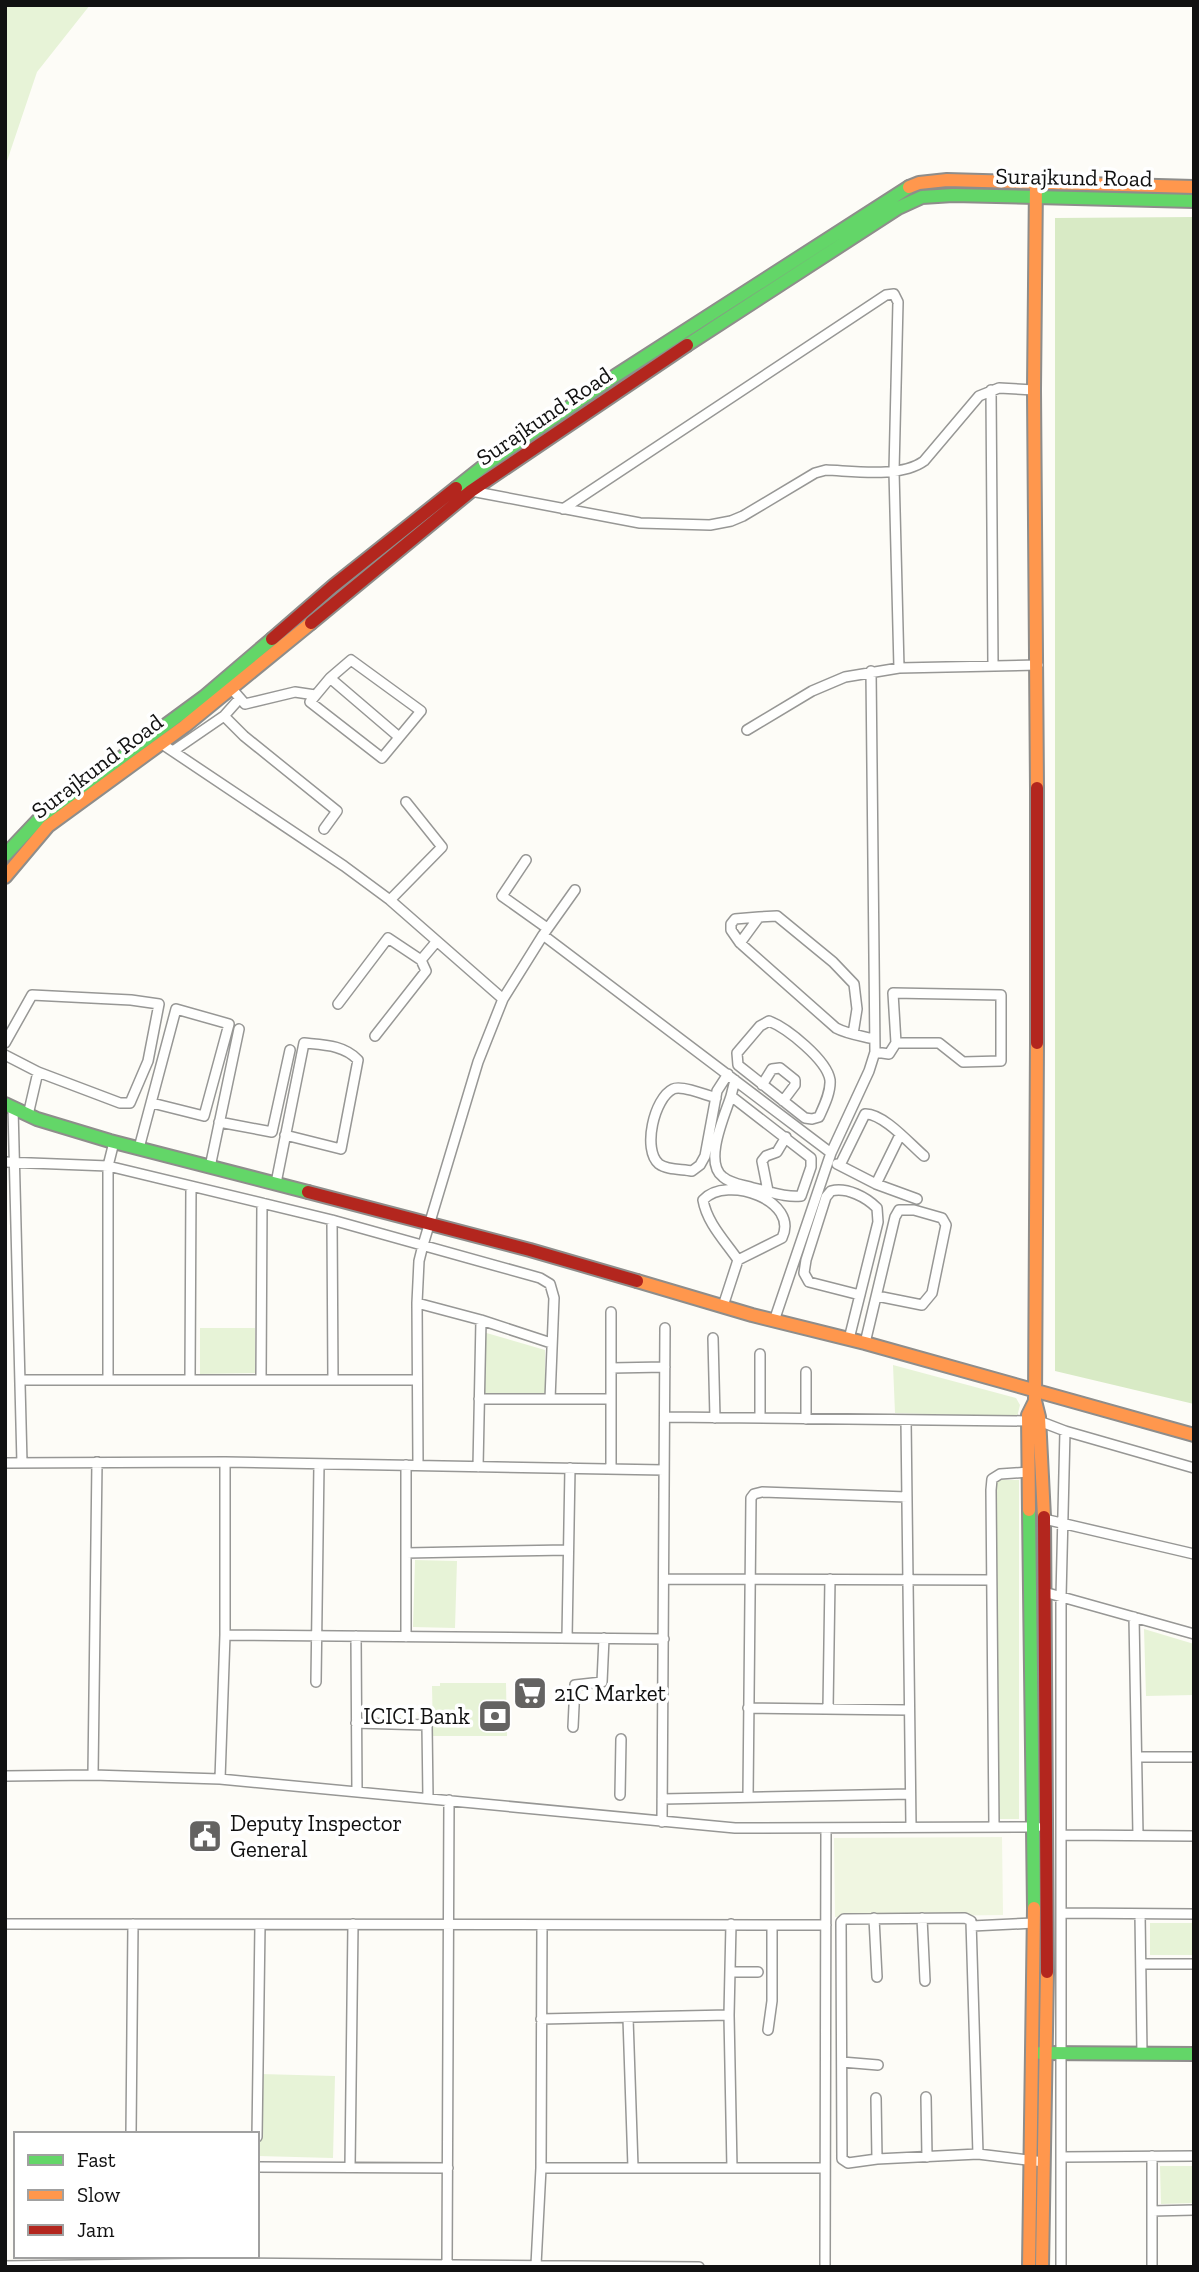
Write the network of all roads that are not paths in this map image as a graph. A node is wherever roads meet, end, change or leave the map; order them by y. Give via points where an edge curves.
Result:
1 (1036, 181) junction
2 (1194, 187) edge
3 (1036, 197) junction
4 (1194, 201) edge
5 (991, 390) junction
6 (1034, 390) junction
7 (894, 471) junction
8 (471, 491) junction
9 (563, 509) junction
10 (993, 664) junction
11 (1038, 665) junction
12 (899, 668) junction
13 (871, 671) junction
14 (330, 678) junction
15 (236, 693) junction
16 (315, 695) junction
17 (224, 716) junction
18 (747, 730) dead end
19 (399, 737) junction
20 (167, 748) junction
21 (406, 802) dead end
22 (324, 828) dead end
23 (5, 855) edge
24 (526, 860) dead end
25 (5, 877) edge
26 (575, 890) dead end
27 (390, 900) junction
28 (759, 917) junction
29 (545, 932) junction
30 (437, 941) junction
31 (740, 943) junction
32 (421, 960) junction
33 (503, 999) junction
34 (338, 1004) dead end
35 (239, 1029) dead end
36 (853, 1034) junction
37 (375, 1036) dead end
38 (874, 1039) junction
39 (5, 1043) edge
40 (896, 1043) junction
41 (290, 1050) dead end
42 (875, 1052) junction
43 (5, 1055) edge
44 (38, 1072) junction
45 (732, 1077) junction
46 (762, 1085) junction
47 (295, 1088) junction
48 (306, 1091) dead end
49 (774, 1094) junction
50 (731, 1096) junction
51 (716, 1098) junction
52 (783, 1101) junction
53 (152, 1103) junction
54 (767, 1104) junction
55 (9, 1106) edge
56 (28, 1115) junction
57 (219, 1122) junction
58 (285, 1135) junction
59 (900, 1135) junction
60 (786, 1137) junction
61 (114, 1142) junction
62 (139, 1148) junction
63 (924, 1156) dead end
64 (830, 1157) junction
65 (10, 1163) edge
66 (108, 1166) junction
67 (840, 1166) junction
68 (209, 1167) junction
69 (276, 1184) junction
70 (876, 1184) junction
71 (191, 1186) junction
72 (768, 1191) junction
73 (917, 1199) dead end
74 (262, 1203) junction
75 (332, 1220) junction
76 (430, 1223) junction
77 (5, 1244) edge
78 (17, 1244) junction
79 (423, 1245) junction
80 (738, 1259) junction
81 (860, 1295) junction
82 (877, 1296) junction
83 (417, 1303) junction
84 (723, 1306) junction
85 (611, 1312) dead end
86 (481, 1320) junction
87 (774, 1321) junction
88 (665, 1328) dead end
89 (713, 1338) dead end
90 (849, 1339) junction
91 (551, 1343) junction
92 (865, 1343) junction
93 (760, 1354) dead end
94 (665, 1367) junction
95 (611, 1368) junction
96 (806, 1372) dead end
97 (108, 1379) junction
98 (190, 1379) junction
99 (261, 1379) junction
100 (20, 1380) junction
101 (333, 1380) junction
102 (417, 1380) junction
103 (1035, 1396) junction
104 (480, 1399) junction
105 (550, 1399) junction
106 (611, 1399) junction
107 (665, 1417) junction
108 (715, 1418) junction
109 (760, 1418) junction
110 (806, 1419) junction
111 (906, 1420) junction
112 (1034, 1421) junction
113 (1065, 1431) junction
114 (1194, 1435) edge
115 (22, 1462) junction
116 (97, 1462) junction
117 (225, 1462) junction
118 (5, 1463) edge
119 (319, 1464) junction
120 (406, 1465) junction
121 (418, 1465) junction
122 (478, 1466) junction
123 (570, 1468) junction
124 (1194, 1468) edge
125 (611, 1469) junction
126 (664, 1470) junction
127 (1029, 1472) junction
128 (907, 1497) junction
129 (1044, 1519) junction
130 (1062, 1522) junction
131 (568, 1550) junction
132 (407, 1553) junction
133 (1194, 1555) edge
134 (664, 1579) junction
135 (749, 1579) junction
136 (830, 1579) junction
137 (908, 1580) junction
138 (990, 1580) junction
139 (1044, 1592) junction
140 (1061, 1597) junction
141 (1134, 1617) junction
142 (1194, 1634) edge
143 (225, 1635) junction
144 (318, 1636) junction
145 (356, 1636) junction
146 (407, 1637) junction
147 (567, 1638) junction
148 (604, 1638) junction
149 (664, 1639) junction
150 (316, 1682) dead end
151 (1044, 1684) junction
152 (1062, 1686) junction
153 (748, 1707) junction
154 (828, 1709) junction
155 (909, 1710) junction
156 (356, 1723) junction
157 (573, 1727) dead end
158 (621, 1739) dead end
159 (1137, 1757) junction
160 (1194, 1758) edge
161 (1062, 1767) junction
162 (1045, 1768) junction
163 (93, 1775) junction
164 (5, 1776) edge
165 (220, 1779) junction
166 (356, 1792) junction
167 (910, 1794) junction
168 (620, 1795) dead end
169 (748, 1797) junction
170 (428, 1798) junction
171 (663, 1799) junction
172 (449, 1800) junction
173 (662, 1822) junction
174 (911, 1826) junction
175 (994, 1826) junction
176 (1039, 1827) junction
177 (826, 1828) junction
178 (1062, 1835) junction
179 (1138, 1835) junction
180 (1194, 1836) edge
181 (1062, 1913) junction
182 (1140, 1914) junction
183 (1194, 1914) edge
184 (874, 1918) junction
185 (922, 1918) junction
186 (1034, 1923) junction
187 (5, 1924) edge
188 (134, 1924) junction
189 (353, 1924) junction
190 (447, 1924) junction
191 (731, 1924) junction
192 (772, 1924) junction
193 (260, 1925) junction
194 (826, 1925) junction
195 (542, 1926) junction
196 (972, 1926) junction
197 (1141, 1964) junction
198 (1194, 1964) edge
199 (730, 1972) junction
200 (758, 1972) dead end
201 (877, 1977) dead end
202 (925, 1981) dead end
203 (729, 2015) junction
204 (628, 2018) junction
205 (541, 2019) junction
206 (768, 2030) dead end
207 (1033, 2052) junction
208 (1062, 2053) junction
209 (1047, 2054) junction
210 (1142, 2054) junction
211 (1194, 2054) edge
212 (842, 2062) junction
213 (878, 2065) dead end
214 (926, 2097) dead end
215 (876, 2098) dead end
216 (131, 2132) edge
217 (257, 2132) edge
218 (978, 2154) junction
219 (1152, 2156) junction
220 (1194, 2156) edge
221 (927, 2157) junction
222 (1062, 2157) junction
223 (877, 2159) junction
224 (1037, 2162) junction
225 (259, 2167) edge
226 (350, 2167) junction
227 (633, 2167) junction
228 (448, 2168) junction
229 (541, 2168) junction
230 (732, 2168) junction
231 (825, 2168) junction
232 (1194, 2210) edge
233 (1152, 2211) junction
234 (129, 2263) edge
235 (226, 2265) edge
236 (536, 2265) edge
237 (5, 2266) edge
238 (447, 2266) edge
239 (471, 2266) edge
240 (651, 2267) edge
241 (699, 2267) edge
242 (825, 2267) edge
243 (1030, 2267) edge
244 (1042, 2267) edge
245 (1061, 2267) edge
246 (1152, 2267) edge

1 - 2 street, Surajkund Road
1 - 3 street
1 - 23 street, Surajkund Road via 919,183 809,249 485,465 204,697 41,816
3 - 4 street, Surajkund Road
3 - 6 street
3 - 8 street, Surajkund Road via 934,195 898,208
5 - 6 street
5 - 7 street via 974,401 924,461 909,470
5 - 10 street
6 - 11 street
7 - 9 street via 815,473 743,516 710,526 639,523
7 - 9 street via 898,302 890,294
7 - 12 street
8 - 9 street
8 - 15 street, Surajkund Road
10 - 11 street
10 - 12 street
11 - 103 street
12 - 13 street
13 - 18 street via 820,687
13 - 38 street
14 - 16 street
14 - 19 street
14 - 19 street via 351,660 421,710
15 - 16 street via 245,704 295,692
15 - 17 street
15 - 20 street, Surajkund Road
16 - 19 street via 310,702 382,758
17 - 20 street
17 - 22 street via 337,811
20 - 25 street, Surajkund Road via 48,826
20 - 27 street
21 - 27 street via 442,847
24 - 29 street via 502,896
26 - 29 street
27 - 30 street
28 - 31 street
28 - 31 street via 735,919 731,924
28 - 36 street via 777,916 854,984 858,1009
29 - 33 street
29 - 45 street
30 - 32 street
30 - 33 street
31 - 36 street via 831,1025
32 - 34 street via 388,938
32 - 37 street via 426,971
33 - 76 street via 478,1062
35 - 57 street
36 - 38 street
38 - 42 street
39 - 44 street via 32,995 159,1004 148,1062 130,1103
40 - 40 street via 893,993 1001,995 1001,1062 963,1062 939,1043
40 - 42 street via 889,1054
41 - 57 street via 272,1132
42 - 64 street
43 - 44 street
44 - 56 street
45 - 50 street
45 - 51 street
45 - 54 street
46 - 49 street
46 - 52 street via 772,1069 788,1072 795,1085
46 - 52 street via 738,1065 737,1053 769,1021 783,1026 821,1062 830,1083 819,1117 805,1118
47 - 48 street
47 - 58 street
47 - 58 street via 304,1044 327,1045 350,1052 358,1060 341,1149
49 - 52 street
49 - 54 street
50 - 60 street
50 - 72 street via 714,1149 717,1169 736,1184
51 - 51 street via 700,1165 692,1171 660,1165 651,1144 657,1107 672,1089
53 - 53 street via 204,1116 229,1024 176,1009
53 - 62 street
54 - 64 street
55 - 56 street
55 - 65 street
56 - 61 street
57 - 68 street
58 - 69 street
59 - 63 street
59 - 67 street via 874,1114 865,1114
59 - 70 street
60 - 72 street via 777,1152 763,1158
60 - 72 street via 811,1158 805,1188 801,1196 791,1197
61 - 62 street
61 - 66 street
62 - 68 street
64 - 67 street
64 - 87 street
65 - 66 street
65 - 78 street
66 - 71 street
66 - 97 street
67 - 70 street
68 - 69 street
69 - 76 street
70 - 73 street
71 - 74 street
71 - 98 street
74 - 75 street
74 - 99 street
75 - 79 street
75 - 101 street
76 - 79 street
76 - 84 street
77 - 78 street
78 - 100 street
79 - 83 street
79 - 91 street via 545,1280 554,1298
80 - 80 street via 782,1238 785,1222 766,1199 729,1188 708,1195 704,1208
80 - 84 street
81 - 81 street via 878,1222 877,1208 841,1188 826,1197 804,1273 809,1282
81 - 90 street
82 - 82 street via 922,1306 928,1301 946,1225 942,1218 899,1210
82 - 92 street
83 - 86 street
83 - 102 street
84 - 87 street
85 - 95 street
86 - 91 street
86 - 104 street
87 - 90 street
88 - 94 street
89 - 108 street
90 - 92 street
91 - 105 street
92 - 103 street
93 - 109 street
94 - 95 street
94 - 107 street
95 - 106 street
96 - 110 street
97 - 98 street
97 - 100 street
98 - 99 street
99 - 101 street
100 - 115 street
101 - 102 street
102 - 121 street
103 - 112 street via 1028,1415
103 - 114 street
104 - 105 street
104 - 122 street
105 - 106 street
106 - 125 street
107 - 108 street
107 - 126 street
108 - 109 street
109 - 110 street
110 - 111 street
111 - 112 street
111 - 128 street
112 - 113 street
112 - 127 street
112 - 129 street
113 - 124 street
113 - 130 street
115 - 116 street
115 - 118 street
116 - 117 street
116 - 163 street
117 - 119 street
117 - 143 street
119 - 120 street
119 - 144 street
120 - 121 street
120 - 132 street
121 - 122 street
122 - 123 street
123 - 125 street
123 - 131 street
125 - 126 street
126 - 134 street
127 - 138 street via 992,1479
127 - 176 street
128 - 135 street via 757,1492 750,1502
128 - 137 street
129 - 130 street
129 - 139 street
130 - 133 street
130 - 140 street
131 - 132 street
131 - 147 street
132 - 146 street
134 - 135 street
134 - 149 street
135 - 136 street
135 - 153 street
136 - 137 street
136 - 154 street
137 - 138 street
137 - 155 street
138 - 175 street
139 - 140 street
139 - 151 street
140 - 141 street
140 - 152 street
141 - 142 street
141 - 159 street
143 - 144 street
143 - 165 street
144 - 145 street
144 - 150 street
145 - 146 street
145 - 156 street
146 - 147 street
147 - 148 street
148 - 149 street
148 - 157 street via 602,1682 575,1685
149 - 171 street
151 - 152 street
151 - 162 street
152 - 161 street
153 - 154 street
153 - 169 street
154 - 155 street
155 - 167 street
156 - 166 street
156 - 170 street via 427,1725
158 - 168 street
159 - 160 street
159 - 179 street
161 - 162 street
161 - 178 street
162 - 176 street
163 - 164 street
163 - 165 street
165 - 166 street
166 - 170 street
167 - 169 street
167 - 174 street
169 - 171 street
170 - 172 street
171 - 173 street
172 - 173 street
172 - 190 street
173 - 177 street
174 - 175 street
174 - 177 street
175 - 176 street
176 - 186 street
176 - 209 street
177 - 194 street
178 - 179 street
178 - 181 street
179 - 180 street
181 - 182 street
181 - 208 street
182 - 183 street
182 - 197 street
184 - 185 street
184 - 201 street
184 - 212 street via 841,1922
185 - 196 street via 965,1918
185 - 202 street
186 - 196 street
186 - 207 street
187 - 188 street
188 - 193 street
188 - 216 street
189 - 190 street
189 - 193 street
189 - 226 street
190 - 195 street
190 - 228 street
191 - 192 street
191 - 195 street
191 - 199 street
192 - 194 street
192 - 206 street
193 - 217 street
194 - 231 street
195 - 205 street
196 - 218 street
197 - 198 street
197 - 210 street
199 - 200 street
199 - 203 street
203 - 204 street
203 - 230 street
204 - 205 street
204 - 227 street
205 - 229 street
207 - 209 street
207 - 224 street
208 - 209 street
208 - 210 street
208 - 222 street
209 - 224 street
210 - 211 street
212 - 213 street
212 - 223 street via 842,2159 848,2163
214 - 221 street
215 - 223 street
218 - 221 street
218 - 224 street
219 - 220 street
219 - 222 street
219 - 233 street
221 - 223 street
222 - 245 street
224 - 243 street
224 - 244 street
225 - 226 street
226 - 228 street
227 - 229 street
227 - 230 street
228 - 238 street
229 - 236 street
230 - 231 street
231 - 242 street
232 - 233 street
233 - 246 street
234 - 235 street
234 - 237 street
235 - 238 street
236 - 239 street
236 - 240 street
238 - 239 street
240 - 241 street

